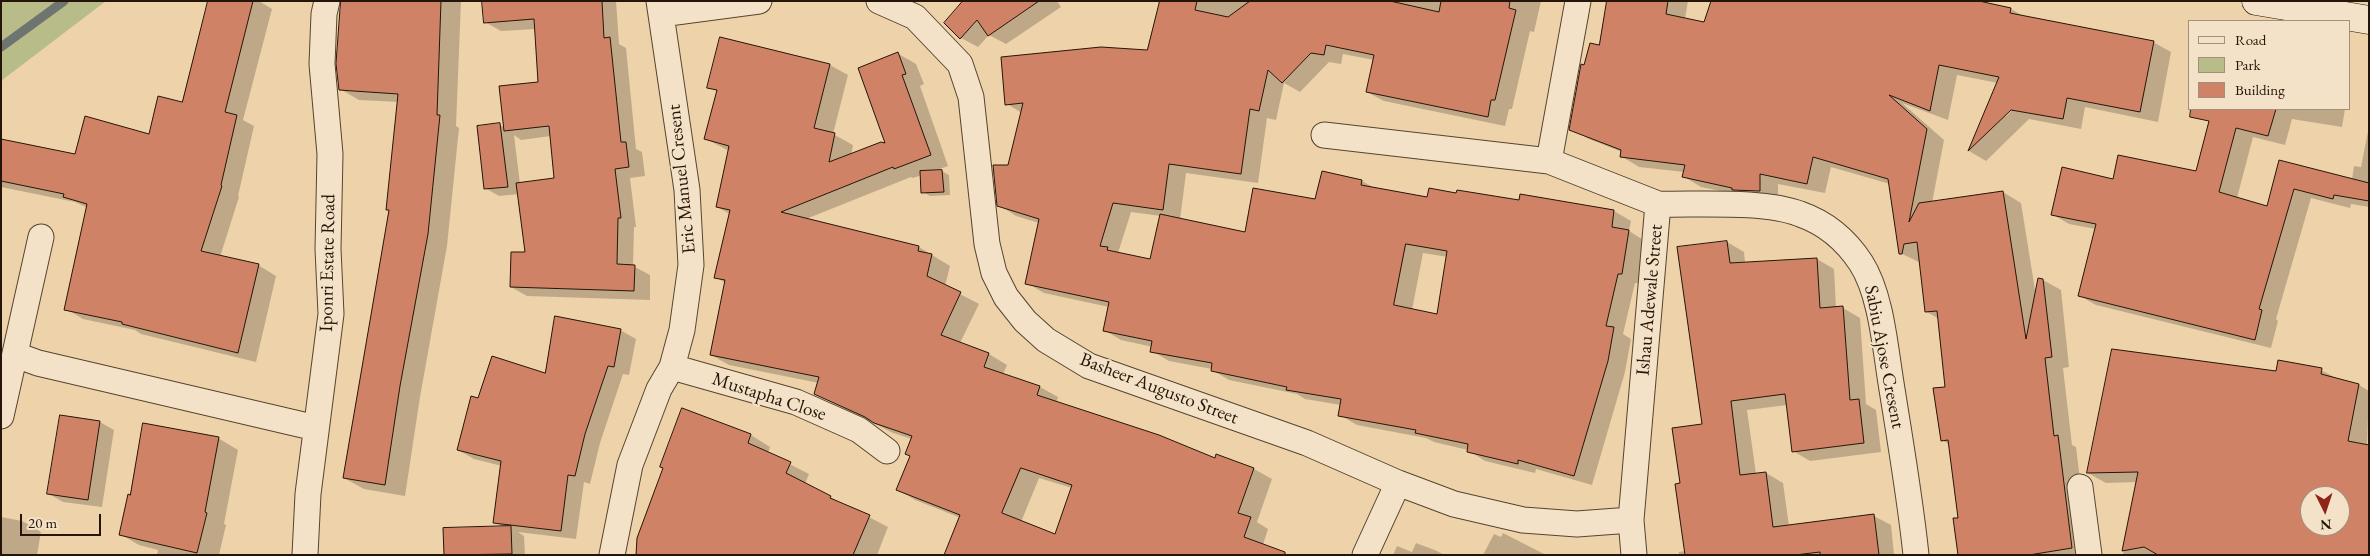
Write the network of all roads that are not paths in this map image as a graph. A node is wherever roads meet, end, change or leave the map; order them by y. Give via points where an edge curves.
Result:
1 (327, 1) edge
2 (759, 1) edge
3 (879, 1) edge
4 (1578, 1) edge
5 (2256, 1) edge
6 (660, 8) edge
7 (2369, 20) edge
8 (1324, 135) dead end
9 (1549, 161) junction
10 (1658, 204) junction
11 (41, 237) dead end
12 (16, 355) junction
13 (672, 367) junction
14 (1, 416) edge
15 (316, 428) junction
16 (887, 451) dead end
17 (1398, 483) junction
18 (2080, 487) dead end
19 (1631, 520) junction
20 (304, 555) edge
21 (612, 555) edge
22 (1365, 555) edge
23 (1634, 555) edge
24 (1916, 555) edge
25 (2089, 555) edge

1 - 15 street, Iponri Estate Road via 322,64 330,154 328,249 331,314
2 - 6 street
3 - 17 street, Basheer Augusto Street via 915,17 960,64 971,97 987,244 994,273 1006,298 1025,321 1046,340 1089,366 1307,443
4 - 9 street
5 - 7 main road
6 - 13 street, Eric Manuel Cresent via 687,190 691,265 682,330
8 - 9 street, Ishau Adewale Street
9 - 10 street, Ishau Adewale Street
10 - 19 street, Ishau Adewale Street
10 - 24 street, Sabiu Ajose Cresent via 1776,206 1823,224 1847,244 1862,264 1872,288 1885,346 1911,504
11 - 12 street
12 - 14 street
12 - 15 street via 38,363
13 - 16 street, Mustapha Close via 796,402 859,430
13 - 21 street, Eric Manuel Cresent via 658,389 630,466
15 - 20 street, Iponri Estate Road
17 - 19 street, Basheer Augusto Street via 1454,504 1523,520 1577,524
17 - 22 street
18 - 25 street
19 - 23 street, Ishau Adewale Street

